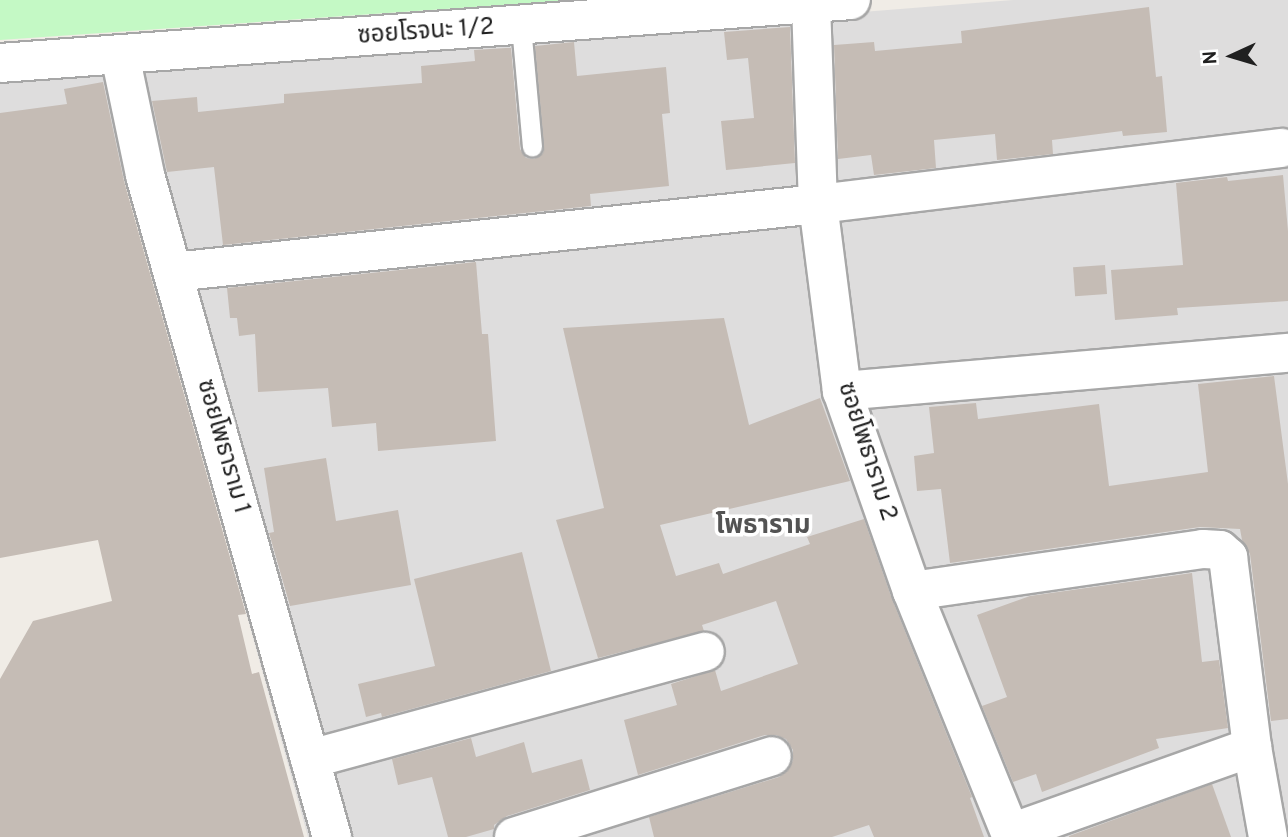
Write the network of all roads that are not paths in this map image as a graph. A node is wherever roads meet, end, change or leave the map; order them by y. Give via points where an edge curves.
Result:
1 (851, 0) edge
2 (811, 4) junction
3 (522, 26) junction
4 (120, 55) junction
5 (0, 63) edge
6 (532, 147) dead end
7 (1282, 148) dead end
8 (818, 204) junction
9 (173, 272) junction
10 (1288, 353) edge
11 (842, 391) junction
12 (912, 591) junction
13 (705, 652) dead end
14 (1252, 747) junction
15 (772, 756) dead end
16 (310, 759) junction
17 (1011, 835) edge
18 (332, 837) edge
19 (514, 837) edge
20 (1268, 837) edge

1 - 2 street, ซอยโรจนะ 1/2
2 - 3 street, ซอยโรจนะ 1/2
2 - 8 street, ซอยโพธาราม 2
3 - 4 street, ซอยโรจนะ 1/2
3 - 6 lane
4 - 5 street, ซอยโรจนะ 1/2
4 - 9 street, ซอยโพธาราม 1 via 145,176
7 - 8 street
8 - 9 street
8 - 11 street, ซอยโพธาราม 2
9 - 16 street, ซอยโพธาราม 1
10 - 11 street
11 - 12 street, ซอยโพธาราม 2
12 - 14 street via 1220,550 1228,557
12 - 17 street, ซอยโพธาราม 2
13 - 16 street
14 - 17 street
14 - 20 street
15 - 19 street
16 - 18 street, ซอยโพธาราม 1

